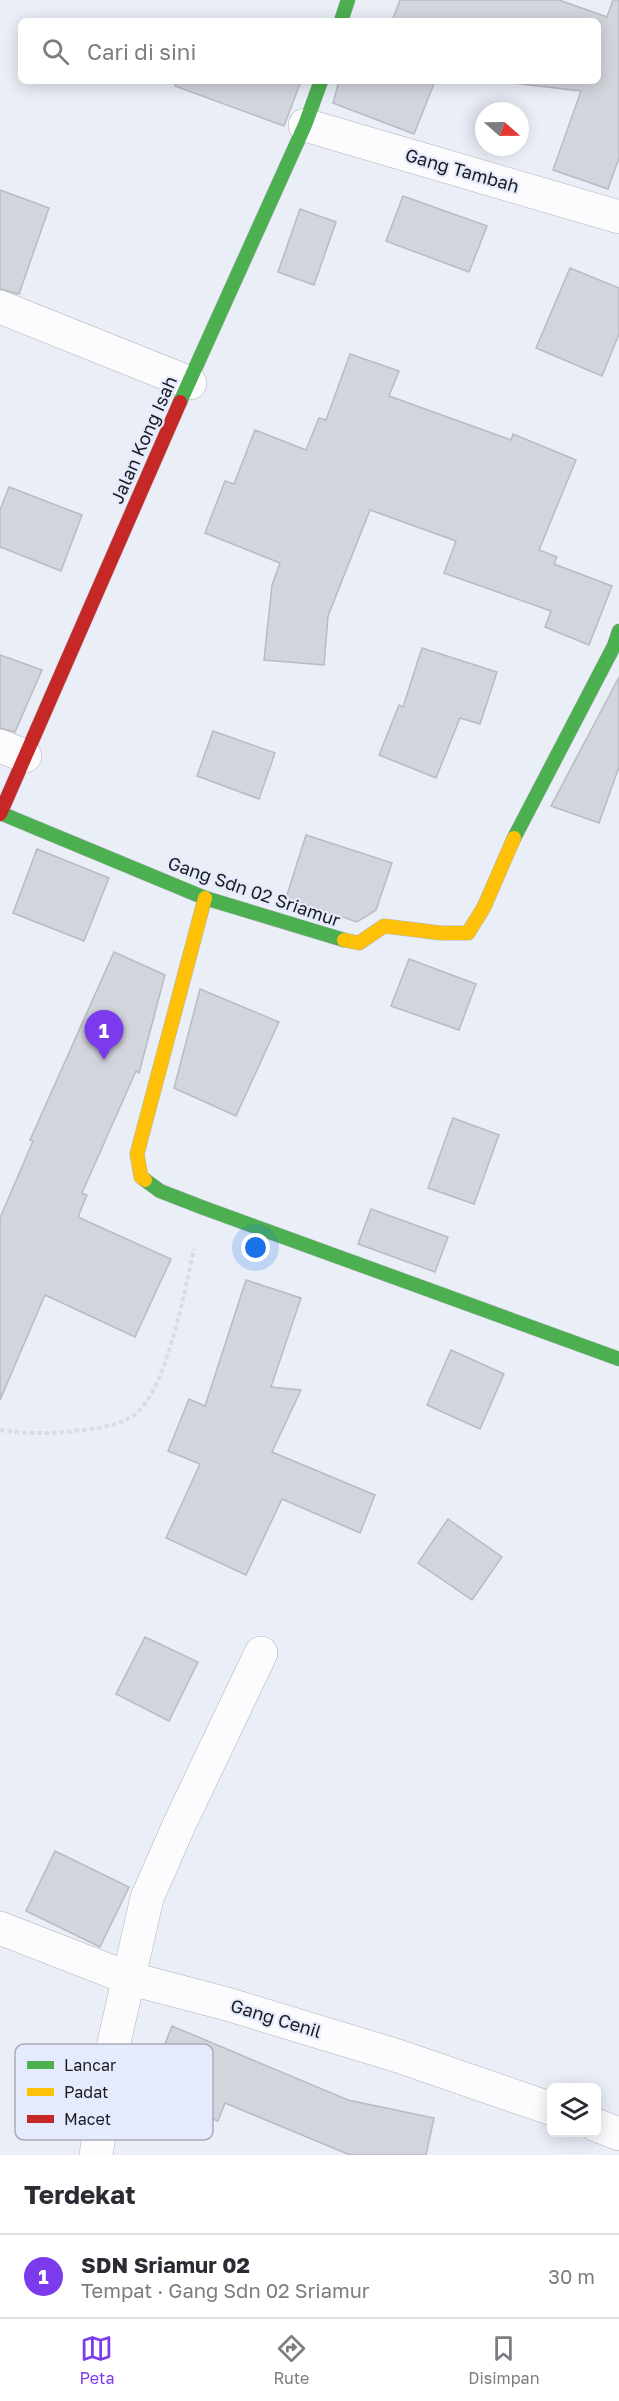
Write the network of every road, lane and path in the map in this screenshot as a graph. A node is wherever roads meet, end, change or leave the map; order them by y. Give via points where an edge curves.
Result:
1 (348, 0) edge
2 (342, 18) edge
3 (320, 84) edge
4 (305, 125) junction
5 (619, 217) edge
6 (0, 307) edge
7 (190, 383) junction
8 (619, 631) edge
9 (12, 751) edge
10 (0, 813) edge
11 (205, 898) junction
12 (204, 1208) junction
13 (619, 1359) edge
14 (0, 1430) edge
15 (261, 1653) dead end
16 (0, 1928) edge
17 (128, 1978) junction
18 (114, 2044) edge
19 (547, 2107) edge
20 (601, 2127) edge
21 (619, 2134) edge
22 (98, 2140) edge
23 (96, 2155) edge

1 - 2 street
3 - 4 street, Jalan Kong Isah
4 - 5 street, Gang Tambah
4 - 7 street, Jalan Kong Isah
6 - 7 street
7 - 9 street, Jalan Kong Isah
8 - 11 street, Gang Sdn 02 Sriamur via 468,933 384,926 359,943
9 - 10 street, Jalan Kong Isah
10 - 11 street, Gang Sdn 02 Sriamur
11 - 12 street via 136,1154 141,1177 149,1184
12 - 13 street
12 - 14 path via 165,1366 135,1414 98,1429 38,1434
15 - 17 street via 147,1898
16 - 17 street, Gang Cenil
17 - 18 street
17 - 19 street, Gang Cenil via 398,2056
20 - 21 street
22 - 23 street

